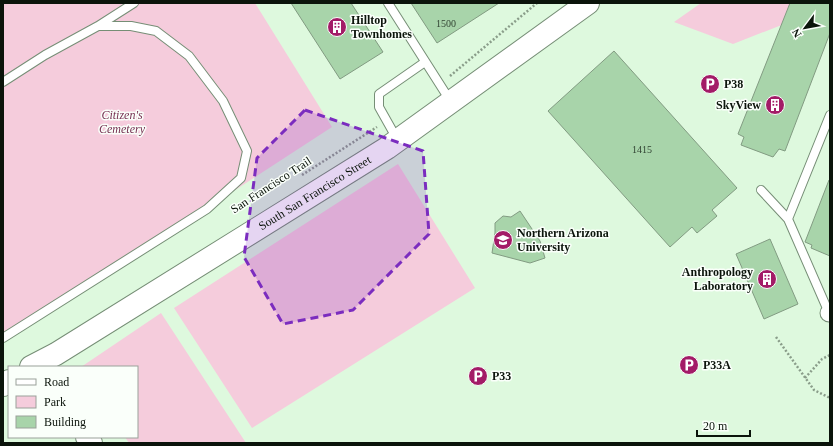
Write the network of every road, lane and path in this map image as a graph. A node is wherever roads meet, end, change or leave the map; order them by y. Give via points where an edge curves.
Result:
1 (134, 3) edge
2 (388, 3) edge
3 (537, 3) edge
4 (588, 3) edge
5 (98, 26) junction
6 (425, 62) junction
7 (3, 82) edge
8 (445, 93) junction
9 (830, 115) edge
10 (387, 121) junction
11 (398, 140) junction
12 (301, 176) dead end
13 (761, 190) dead end
14 (788, 219) junction
15 (830, 313) edge
16 (776, 337) dead end
17 (3, 338) edge
18 (830, 355) edge
19 (37, 366) edge
20 (805, 378) junction
21 (830, 398) edge

1 - 5 lane
2 - 6 lane
3 - 8 path
4 - 8 street, South San Francisco Street
5 - 7 lane
5 - 17 lane via 131,26 156,31 189,56 223,101 247,151 241,178 207,209
6 - 8 lane
6 - 10 lane via 379,94 379,107
8 - 11 street, South San Francisco Street
9 - 14 lane
10 - 11 lane
10 - 12 path, San Francisco Trail
11 - 19 street, South San Francisco Street
13 - 14 lane
14 - 15 lane
16 - 20 path
18 - 20 path via 822,359
20 - 21 path via 814,390

